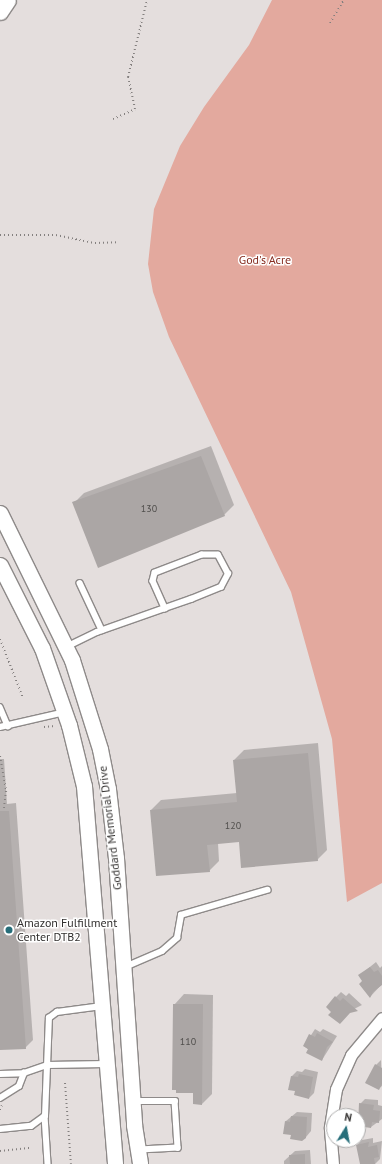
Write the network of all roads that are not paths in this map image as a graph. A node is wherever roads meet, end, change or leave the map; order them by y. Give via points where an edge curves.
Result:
1 (8, 0) edge
2 (0, 12) edge
3 (0, 512) edge
4 (0, 565) edge
5 (80, 583) dead end
6 (165, 608) junction
7 (102, 630) junction
8 (66, 647) junction
9 (0, 707) edge
10 (65, 712) junction
11 (8, 726) junction
12 (0, 728) edge
13 (267, 890) dead end
14 (123, 968) junction
15 (102, 1006) junction
16 (382, 1018) edge
17 (106, 1064) junction
18 (47, 1065) junction
19 (24, 1073) junction
20 (0, 1074) edge
21 (0, 1098) edge
22 (132, 1101) junction
23 (45, 1116) junction
24 (0, 1129) edge
25 (139, 1157) edge
26 (48, 1164) edge
27 (115, 1164) edge
28 (333, 1164) edge

1 - 2 main road
3 - 8 main road, Goddard Memorial Drive
4 - 10 main road, Goddard Memorial Drive via 42,648
5 - 7 lane
6 - 6 lane via 221,587 228,574 218,555 202,555 154,574 153,581
6 - 7 lane
7 - 8 lane
8 - 14 main road, Goddard Memorial Drive via 94,724 108,789
9 - 11 lane
10 - 11 lane
10 - 15 main road, Goddard Memorial Drive via 76,747 87,806
11 - 12 lane
13 - 14 lane via 181,916 176,938 162,951
14 - 22 main road, Goddard Memorial Drive
15 - 17 main road, Goddard Memorial Drive
15 - 18 lane via 56,1012 49,1018
16 - 28 street via 351,1055 336,1089 330,1127
17 - 18 lane
17 - 27 main road, Goddard Memorial Drive
18 - 19 lane
18 - 23 lane
19 - 20 lane
19 - 21 lane via 19,1086
22 - 25 main road, Goddard Memorial Drive
22 - 25 lane via 175,1101 178,1148
23 - 24 lane via 31,1126
23 - 26 lane

